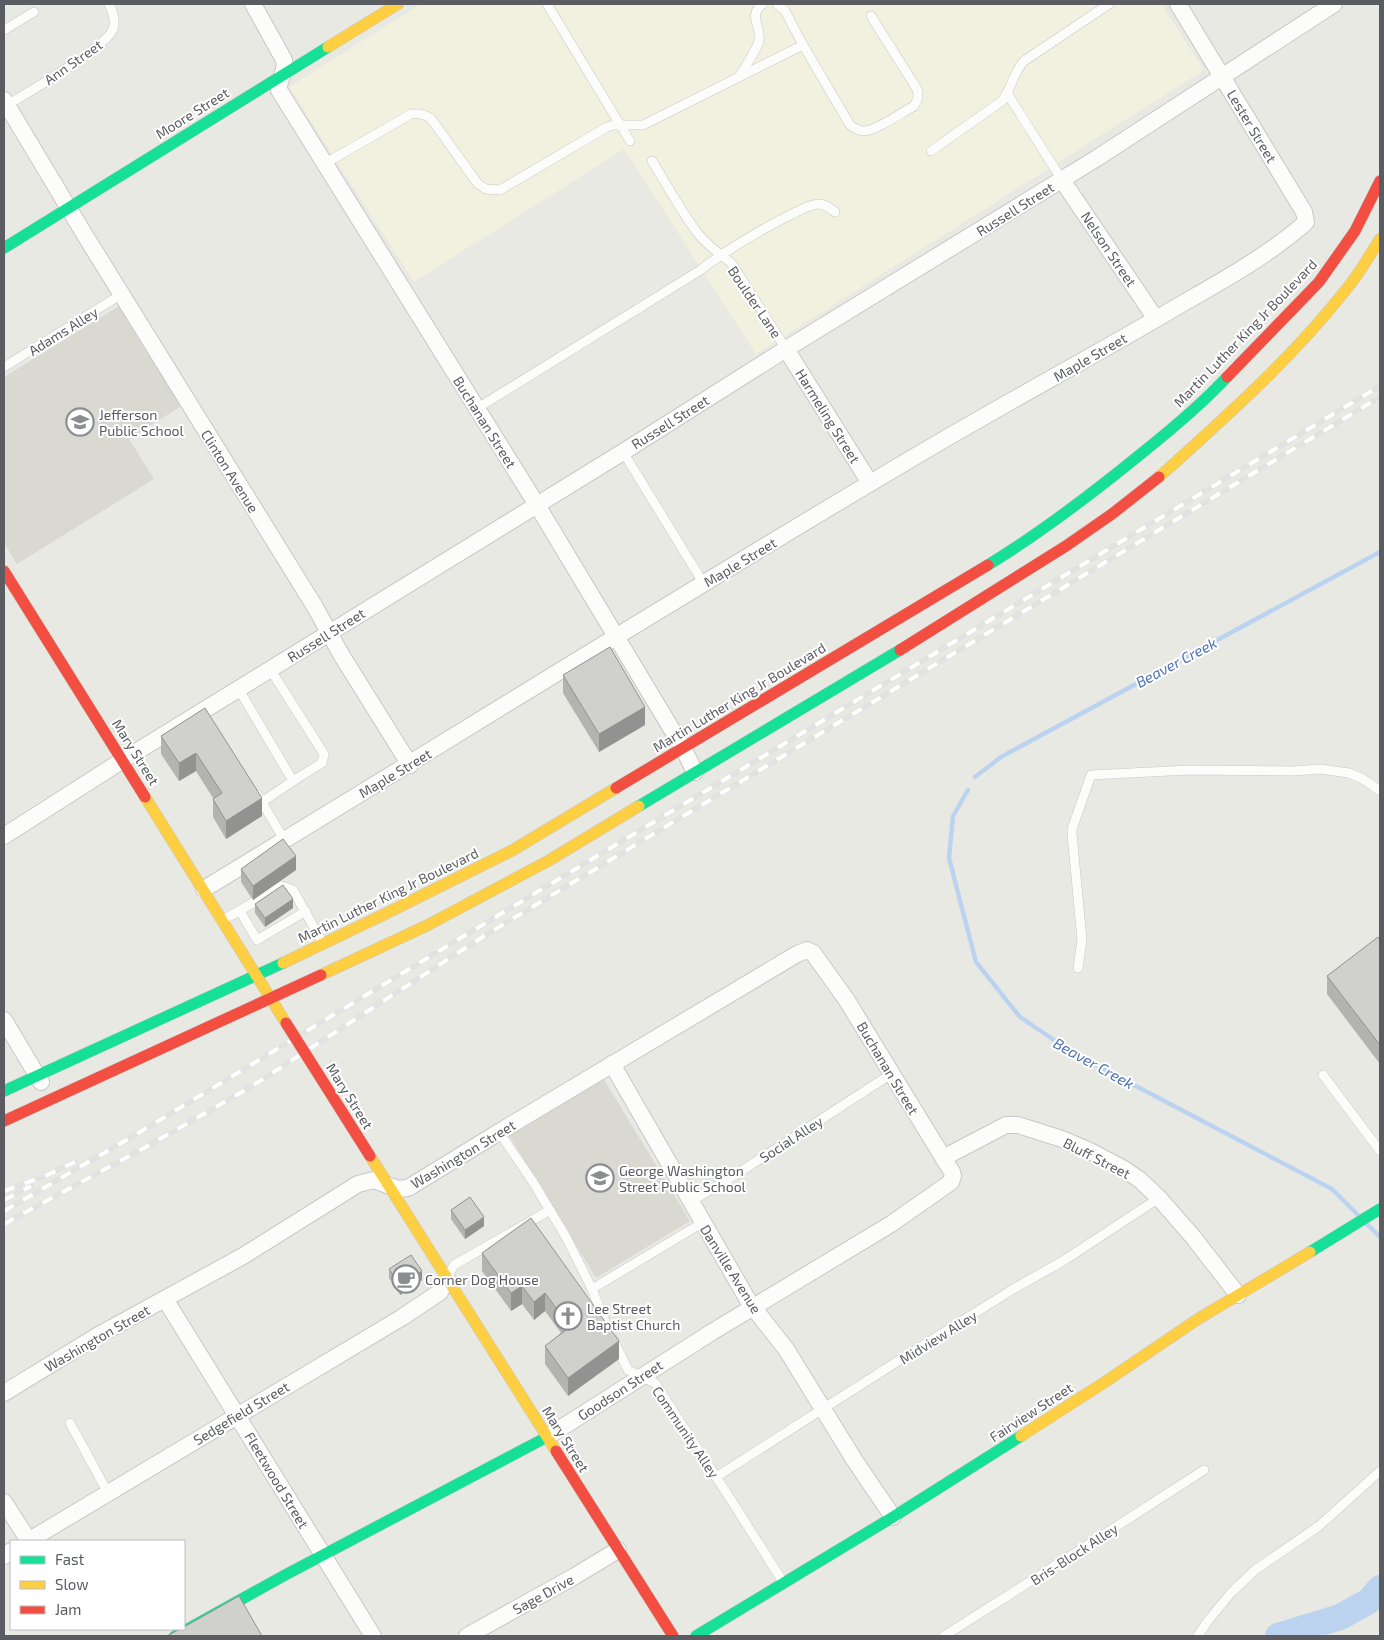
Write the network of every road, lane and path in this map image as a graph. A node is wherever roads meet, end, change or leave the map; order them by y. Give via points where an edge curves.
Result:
1 (109, 4) edge
2 (253, 4) edge
3 (398, 4) edge
4 (547, 4) edge
5 (763, 4) edge
6 (777, 4) edge
7 (1109, 4) edge
8 (1178, 4) edge
9 (1334, 4) edge
10 (34, 12) dead end
11 (871, 16) dead end
12 (4, 30) edge
13 (803, 45) junction
14 (283, 73) junction
15 (1222, 77) junction
16 (738, 78) junction
17 (1007, 93) junction
18 (5, 103) edge
19 (620, 126) junction
20 (630, 141) dead end
21 (931, 151) dead end
22 (652, 161) dead end
23 (324, 164) junction
24 (1062, 180) junction
25 (1380, 181) edge
26 (69, 208) junction
27 (835, 212) dead end
28 (1380, 239) edge
29 (1281, 242) joint
30 (4, 248) edge
31 (720, 255) junction
32 (122, 294) junction
33 (1156, 319) junction
34 (786, 349) junction
35 (4, 368) edge
36 (476, 409) junction
37 (623, 452) junction
38 (870, 483) junction
39 (536, 505) junction
40 (4, 571) edge
41 (704, 584) junction
42 (329, 633) junction
43 (615, 637) junction
44 (270, 669) junction
45 (238, 688) junction
46 (683, 748) junction
47 (122, 760) junction
48 (410, 765) junction
49 (695, 772) junction
50 (293, 781) junction
51 (252, 785) edge
52 (1380, 791) edge
53 (262, 802) junction
54 (4, 836) edge
55 (285, 841) junction
56 (204, 890) junction
57 (240, 911) junction
58 (306, 911) junction
59 (223, 920) junction
60 (323, 944) junction
61 (1078, 968) dead end
62 (258, 975) junction
63 (832, 978) joint
64 (272, 998) junction
65 (6, 1029) edge
66 (612, 1064) junction
67 (891, 1074) junction
68 (1322, 1075) dead end
69 (37, 1076) junction
70 (4, 1091) edge
71 (52, 1099) junction
72 (4, 1121) edge
73 (499, 1132) junction
74 (1380, 1152) edge
75 (943, 1158) junction
76 (388, 1186) junction
77 (1159, 1198) junction
78 (690, 1202) junction
79 (550, 1210) junction
80 (1380, 1210) edge
81 (702, 1222) junction
82 (446, 1278) junction
83 (592, 1289) junction
84 (1238, 1295) junction
85 (165, 1298) junction
86 (753, 1307) junction
87 (641, 1376) junction
88 (4, 1393) edge
89 (823, 1409) junction
90 (238, 1415) junction
91 (70, 1423) dead end
92 (547, 1436) junction
93 (1204, 1470) dead end
94 (1380, 1471) edge
95 (716, 1477) junction
96 (108, 1493) junction
97 (4, 1502) edge
98 (893, 1517) junction
99 (27, 1540) edge
100 (30, 1540) edge
101 (618, 1550) junction
102 (322, 1555) junction
103 (783, 1582) junction
104 (175, 1636) edge
105 (373, 1636) edge
106 (467, 1636) edge
107 (673, 1636) edge
108 (696, 1636) edge
109 (944, 1636) edge
110 (1198, 1636) edge

1 - 18 lane, Ann Street via 114,21 107,39 71,66
2 - 14 street, Buchanan Street via 284,60
3 - 14 main road, Moore Street
4 - 19 lane
5 - 16 lane via 754,18 759,42
6 - 13 lane via 785,11
7 - 17 lane via 1024,61 1016,69
8 - 15 street, Lester Street
9 - 15 street, Russell Street
10 - 12 lane
11 - 13 lane via 919,94 914,106 871,130 857,130 850,125
13 - 16 lane
14 - 23 street, Buchanan Street via 279,90
14 - 26 main road, Moore Street
15 - 24 street, Russell Street
15 - 29 street, Lester Street via 1304,212 1306,222 1303,226
16 - 19 lane via 643,125
17 - 21 lane via 1002,101
17 - 24 lane
18 - 26 street, Clinton Avenue
19 - 20 lane
19 - 23 lane via 607,127 500,190 486,189 478,184 432,120 419,113 411,114
22 - 31 lane, Boulder Lane via 700,236
23 - 36 street, Buchanan Street
24 - 33 street, Nelson Street
24 - 34 street, Russell Street
25 - 46 main road, Martin Luther King Jr Boulevard via 1355,231 1319,282 1212,394 1111,479 996,560
26 - 30 main road, Moore Street
26 - 32 street, Clinton Avenue
27 - 31 lane via 824,205 810,205
28 - 49 main road via 1330,309 1267,377 1206,435 1112,514 922,637
29 - 33 street, Maple Street
31 - 34 lane, Boulder Lane via 732,264
31 - 36 lane
32 - 35 lane, Adams Alley
32 - 42 street, Clinton Avenue
33 - 38 street, Maple Street
34 - 37 street, Russell Street
34 - 38 street, Harmeling Street
36 - 39 street, Buchanan Street
37 - 39 street, Russell Street
37 - 41 lane
38 - 41 street, Maple Street
39 - 42 street, Russell Street
39 - 43 street, Buchanan Street
40 - 47 main road, Mary Street
41 - 43 street, Maple Street
42 - 44 street, Russell Street
42 - 48 street, Clinton Avenue
43 - 46 street, Buchanan Street
43 - 48 street, Maple Street
44 - 45 street, Russell Street
44 - 50 lane via 324,754 322,763
45 - 47 street, Russell Street via 207,714
45 - 50 lane
46 - 49 street, Buchanan Street
46 - 60 main road, Martin Luther King Jr Boulevard via 513,850
47 - 54 street, Russell Street
47 - 56 main road, Mary Street
48 - 55 street, Maple Street
49 - 64 main road via 548,861 426,926
50 - 53 lane
51 - 53 lane
52 - 61 lane via 1349,774 1320,769 1091,775 1072,829 1082,940
53 - 55 lane
55 - 56 street, Maple Street
56 - 59 main road, Mary Street
57 - 58 lane via 282,886 293,890
57 - 58 lane via 257,940
57 - 59 lane
58 - 60 lane
59 - 62 main road, Mary Street
60 - 62 main road, Martin Luther King Jr Boulevard
62 - 64 main road, Mary Street
62 - 69 main road, Martin Luther King Jr Boulevard
63 - 66 street, Washington Street via 814,953 807,950
63 - 67 street, Buchanan Street
64 - 71 main road
64 - 76 main road, Mary Street, bridge
65 - 69 street
66 - 73 street, Washington Street
66 - 78 street, Danville Avenue
67 - 75 street, Buchanan Street
67 - 78 lane, Social Alley
68 - 74 lane
69 - 70 main road, Martin Luther King Jr Boulevard
69 - 71 street
71 - 72 main road
73 - 76 street, Washington Street via 408,1188
73 - 79 lane, Community Alley
75 - 77 street, Bluff Street via 1006,1125 1018,1125 1090,1151 1132,1174
75 - 86 street, Goodson Street via 953,1176 948,1186
76 - 82 main road, Mary Street
76 - 85 street, Washington Street via 374,1180 358,1184 243,1256
77 - 84 street, Bluff Street
77 - 89 lane, Midview Alley
78 - 81 street, Danville Avenue
79 - 82 lane via 454,1265
79 - 83 lane, Community Alley
80 - 84 main road, Fairview Street
81 - 83 lane
81 - 86 street, Danville Avenue
82 - 90 street, Sedgefield Street via 440,1292 401,1318
82 - 92 main road, Mary Street
83 - 87 lane, Community Alley via 628,1370
84 - 98 main road, Fairview Street
85 - 88 street, Washington Street
85 - 90 street, Fleetwood Street
86 - 87 street, Goodson Street
86 - 89 street, Danville Avenue via 786,1349
87 - 92 street, Goodson Street
87 - 95 lane, Community Alley via 655,1383
89 - 95 lane, Midview Alley
89 - 98 street, Danville Avenue
90 - 96 street, Sedgefield Street
90 - 102 street, Fleetwood Street
91 - 96 lane
92 - 101 main road, Mary Street
92 - 102 main road, Goodson Street
93 - 109 lane, Bris-Block Alley
94 - 110 lane via 1319,1526 1255,1570 1230,1594
95 - 103 lane, Community Alley
96 - 100 street, Sedgefield Street
97 - 99 street
98 - 103 main road, Fairview Street
101 - 106 street, Sage Drive
101 - 107 main road, Mary Street
102 - 104 main road, Goodson Street
102 - 105 street, Fleetwood Street
103 - 108 main road, Fairview Street

